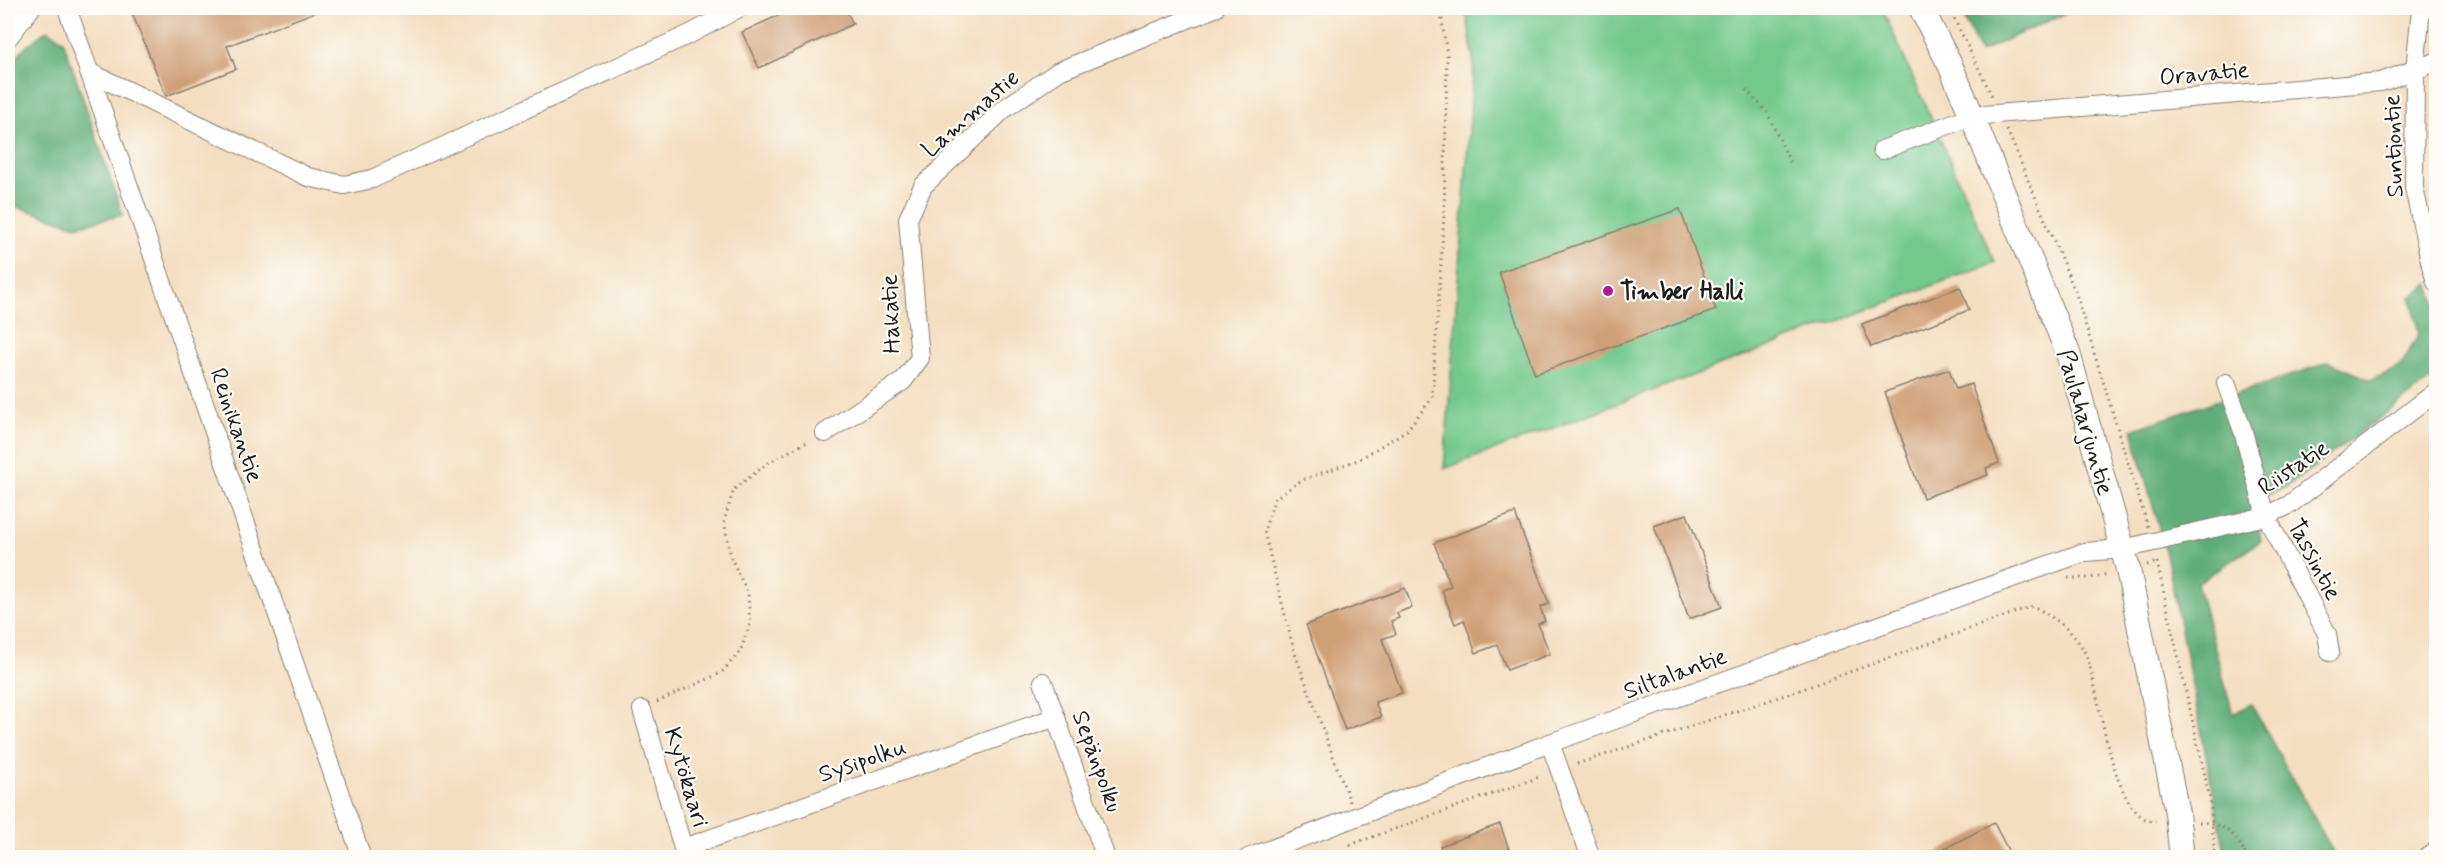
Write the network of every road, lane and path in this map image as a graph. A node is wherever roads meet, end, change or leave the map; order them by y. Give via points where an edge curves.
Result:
1 (32, 8) edge
2 (67, 8) edge
3 (740, 8) edge
4 (1215, 8) edge
5 (1440, 8) edge
6 (1921, 8) edge
7 (2421, 8) edge
8 (8, 38) edge
9 (2436, 62) edge
10 (2415, 69) junction
11 (89, 72) junction
12 (1746, 90) dead end
13 (1972, 116) junction
14 (1882, 150) dead end
15 (1791, 164) dead end
16 (908, 219) joint
17 (2436, 282) edge
18 (2226, 383) dead end
19 (2436, 392) edge
20 (825, 434) joint
21 (2266, 516) junction
22 (2123, 549) junction
23 (2330, 652) dead end
24 (1043, 682) dead end
25 (642, 710) joint
26 (1056, 717) junction
27 (1550, 743) junction
28 (1559, 770) junction
29 (1352, 818) junction
30 (2178, 820) junction
31 (1350, 845) junction
32 (2436, 851) edge
33 (685, 853) edge
34 (2245, 855) edge
35 (362, 858) edge
36 (1106, 858) edge
37 (1248, 858) edge
38 (1350, 858) edge
39 (1591, 858) edge
40 (2182, 858) edge
41 (2256, 858) edge
42 (2426, 858) edge

1 - 8 street
2 - 11 street, Reinikantie
3 - 11 street via 372,179 344,185 308,177
4 - 16 street, Lammastie via 1059,71 1004,109 923,186
5 - 29 path via 1447,55 1444,216 1432,398 1407,430 1358,460 1302,480 1275,498 1264,531 1294,651 1350,803
6 - 13 main road, Paulaharjuntie
7 - 10 street, Suntiontie
9 - 10 street, Oravatie
10 - 13 street, Oravatie via 2381,82
10 - 17 street, Suntiontie via 2414,188
11 - 35 street, Reinikantie
12 - 15 path via 1767,112
13 - 14 street, Oravatie
13 - 22 main road, Paulaharjuntie via 2068,353
16 - 20 street, Hakatie via 920,358 903,381
18 - 21 street, Tassintie
19 - 21 street, Riistatie via 2289,505
20 - 25 path via 771,461 734,489 724,521 731,558 748,594 750,624 740,652 721,673
21 - 22 street, Riistatie
21 - 23 street, Tassintie via 2327,634
22 - 27 street, Siltalantie via 2085,552
22 - 30 main road, Paulaharjuntie
24 - 26 street, Sepänpolku
25 - 33 street, Kytökaari
26 - 33 street, Sysipolku
26 - 36 street, Sepänpolku
27 - 28 street
27 - 29 street, Siltalantie
28 - 30 path via 1794,692 2033,606 2073,634 2086,656 2123,793 2135,812 2151,821
28 - 31 path
28 - 39 street
29 - 31 path
29 - 37 street, Siltalantie
30 - 34 path via 2212,823 2227,829
30 - 40 main road, Paulaharjuntie
31 - 38 path
32 - 42 street
34 - 41 path

